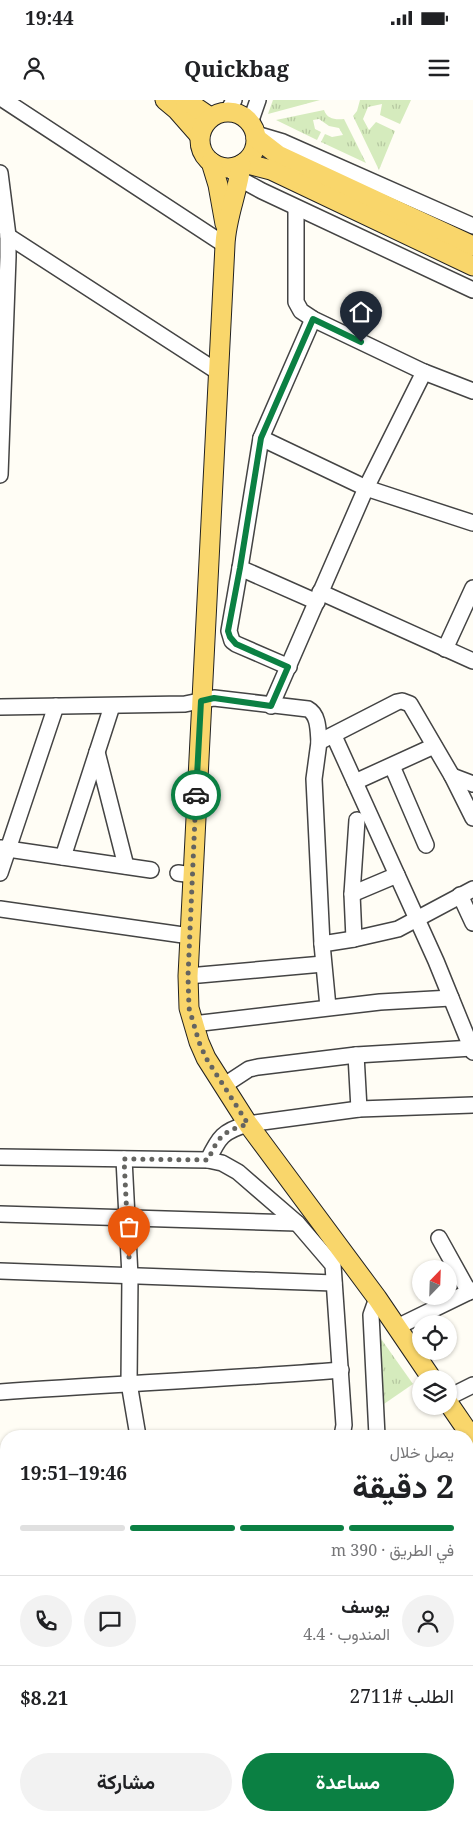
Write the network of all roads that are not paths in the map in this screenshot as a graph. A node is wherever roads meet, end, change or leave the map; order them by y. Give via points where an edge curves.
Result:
1 (4, 100) edge
2 (258, 100) edge
3 (177, 102) edge
4 (231, 106) edge
5 (210, 117) junction
6 (254, 132) junction
7 (200, 135) junction
8 (277, 156) junction
9 (210, 162) junction
10 (0, 173) edge
11 (238, 173) junction
12 (218, 185) junction
13 (262, 192) junction
14 (296, 208) junction
15 (473, 226) edge
16 (8, 236) junction
17 (225, 237) junction
18 (473, 246) edge
19 (473, 266) edge
20 (473, 290) edge
21 (298, 307) junction
22 (313, 319) junction
23 (301, 345) junction
24 (218, 372) junction
25 (424, 372) junction
26 (473, 391) edge
27 (261, 438) junction
28 (0, 475) edge
29 (366, 488) junction
30 (473, 523) edge
31 (240, 568) junction
32 (473, 588) edge
33 (319, 597) junction
34 (445, 649) junction
35 (473, 661) edge
36 (288, 667) junction
37 (201, 701) junction
38 (56, 706) junction
39 (112, 706) junction
40 (271, 706) junction
41 (0, 707) edge
42 (334, 736) junction
43 (319, 742) junction
44 (434, 746) junction
45 (97, 752) junction
46 (392, 766) junction
47 (452, 776) junction
48 (355, 782) junction
49 (473, 784) edge
50 (473, 818) edge
51 (357, 820) dead end
52 (426, 845) dead end
53 (5, 848) edge
54 (63, 857) junction
55 (126, 866) junction
56 (152, 870) dead end
57 (0, 873) edge
58 (397, 875) junction
59 (467, 892) edge
60 (352, 894) junction
61 (0, 909) edge
62 (416, 919) junction
63 (473, 923) edge
64 (190, 936) junction
65 (354, 939) junction
66 (322, 944) junction
67 (323, 964) junction
68 (188, 976) junction
69 (451, 998) junction
70 (328, 1007) junction
71 (193, 1024) junction
72 (472, 1050) edge
73 (356, 1055) junction
74 (223, 1086) junction
75 (473, 1105) edge
76 (359, 1109) junction
77 (248, 1124) junction
78 (0, 1157) edge
79 (124, 1159) junction
80 (208, 1160) junction
81 (0, 1214) edge
82 (127, 1218) junction
83 (297, 1224) junction
84 (439, 1238) dead end
85 (340, 1260) junction
86 (0, 1271) edge
87 (130, 1276) junction
88 (334, 1283) junction
89 (471, 1291) edge
90 (377, 1298) junction
91 (397, 1328) junction
92 (340, 1370) junction
93 (426, 1370) edge
94 (129, 1382) junction
95 (473, 1385) edge
96 (0, 1392) edge
97 (457, 1393) edge
98 (456, 1415) edge
99 (137, 1430) edge
100 (343, 1430) edge
101 (378, 1430) edge
102 (466, 1430) edge

1 - 17 street
2 - 6 street
3 - 5 main road
3 - 7 main road
4 - 5 main road
4 - 6 main road via 244,116
5 - 7 main road
6 - 8 main road
6 - 11 main road via 255,148
7 - 9 main road via 201,150
8 - 11 main road
8 - 13 street
8 - 15 street
8 - 18 main road
8 - 19 main road
9 - 11 main road
9 - 12 main road
10 - 16 street
11 - 12 street
11 - 13 street
11 - 17 main road
12 - 17 main road
13 - 14 street
14 - 20 street
14 - 21 street
16 - 24 street
16 - 28 street
17 - 24 main road
21 - 22 street
21 - 23 street
22 - 23 street
22 - 25 street
23 - 27 street
24 - 37 main road
25 - 26 street
25 - 29 street
27 - 29 street
27 - 31 street
29 - 30 street
29 - 33 street
31 - 33 street
31 - 36 street via 228,631 230,637 236,644
32 - 34 street
33 - 34 street
33 - 36 street
34 - 35 street
36 - 40 street
37 - 39 street
37 - 40 street via 214,698
37 - 64 main road via 185,874
38 - 39 street
38 - 41 street
38 - 53 street
39 - 45 street
40 - 43 street via 313,712
42 - 43 street
42 - 44 street via 398,702 406,702 412,706
42 - 48 street
43 - 66 street via 314,779
44 - 46 street
44 - 47 street
45 - 54 street
45 - 55 street
46 - 48 street
46 - 52 street
47 - 49 street
47 - 50 street
48 - 58 street
51 - 60 street
53 - 54 street
53 - 57 street
54 - 55 street
55 - 56 street
58 - 60 street
58 - 62 street
59 - 62 street
59 - 63 street
60 - 65 street
61 - 64 street
62 - 65 street via 398,929
62 - 69 street
64 - 68 main road
65 - 66 street
66 - 67 street
67 - 68 street
67 - 70 street
68 - 71 main road
69 - 70 street
69 - 72 street
70 - 71 street
71 - 74 main road via 206,1058
72 - 73 street
73 - 74 street via 249,1069
73 - 76 street
74 - 77 main road
75 - 76 street
76 - 77 street
77 - 80 street via 234,1128 217,1140
77 - 85 main road
78 - 79 street
79 - 80 street
79 - 82 street
80 - 83 street via 238,1172
81 - 82 street
82 - 83 street
82 - 87 street
83 - 85 street
84 - 89 street
85 - 88 street
85 - 90 main road
86 - 87 street
87 - 88 street
87 - 94 street
88 - 92 street
89 - 91 street
90 - 91 main road
90 - 101 street via 371,1315
91 - 93 main road
92 - 94 street
92 - 100 street
94 - 96 street
94 - 99 street
95 - 97 street
98 - 102 main road

